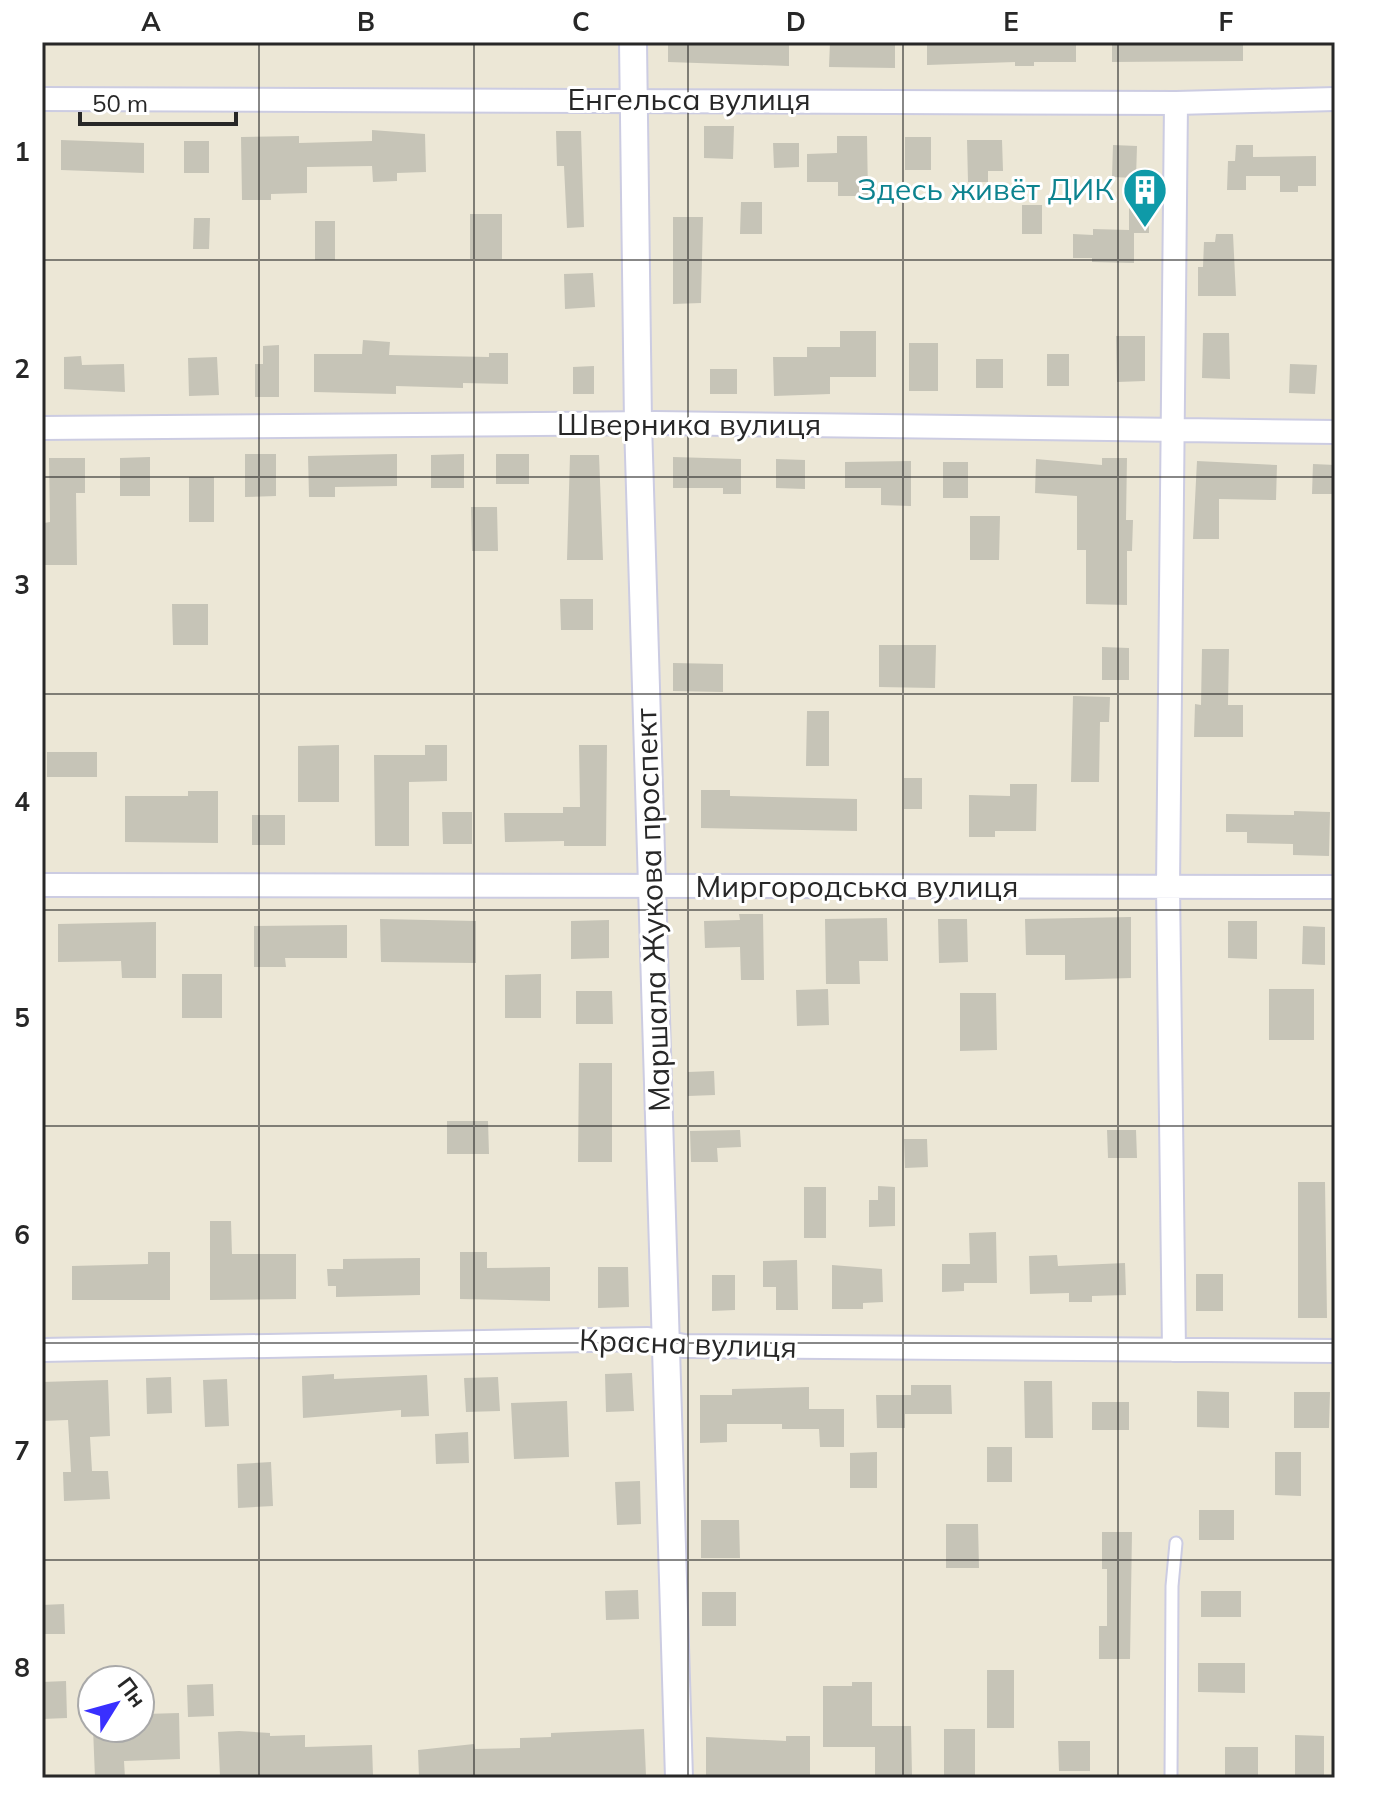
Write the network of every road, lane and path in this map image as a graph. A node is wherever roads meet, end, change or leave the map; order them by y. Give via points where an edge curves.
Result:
1 (633, 42) edge
2 (42, 99) edge
3 (633, 99) junction
4 (1335, 99) edge
5 (1176, 103) junction
6 (638, 423) junction
7 (42, 428) edge
8 (1172, 431) junction
9 (1335, 432) edge
10 (42, 885) edge
11 (1168, 887) junction
12 (1335, 887) edge
13 (652, 888) junction
14 (666, 1342) junction
15 (42, 1350) edge
16 (1174, 1350) junction
17 (1335, 1351) edge
18 (1176, 1543) dead end
19 (679, 1778) edge
20 (1171, 1778) edge

1 - 3 street, Маршала Жукова проспект
2 - 3 street, Енгельса вулиця
3 - 5 street, Енгельса вулиця
3 - 6 street, Маршала Жукова проспект
4 - 5 street, Енгельса вулиця
5 - 8 street
6 - 7 street, Шверника вулиця
6 - 8 street, Шверника вулиця
6 - 13 street, Маршала Жукова проспект
8 - 9 street, Шверника вулиця
8 - 11 street
10 - 13 street, Миргородська вулиця
11 - 12 street, Миргородська вулиця
11 - 13 street, Миргородська вулиця
11 - 16 street
13 - 14 street, Маршала Жукова проспект
14 - 15 street, Красна вулиця
14 - 16 street, Красна вулиця
14 - 19 street, Маршала Жукова проспект
16 - 17 street, Красна вулиця
18 - 20 lane

